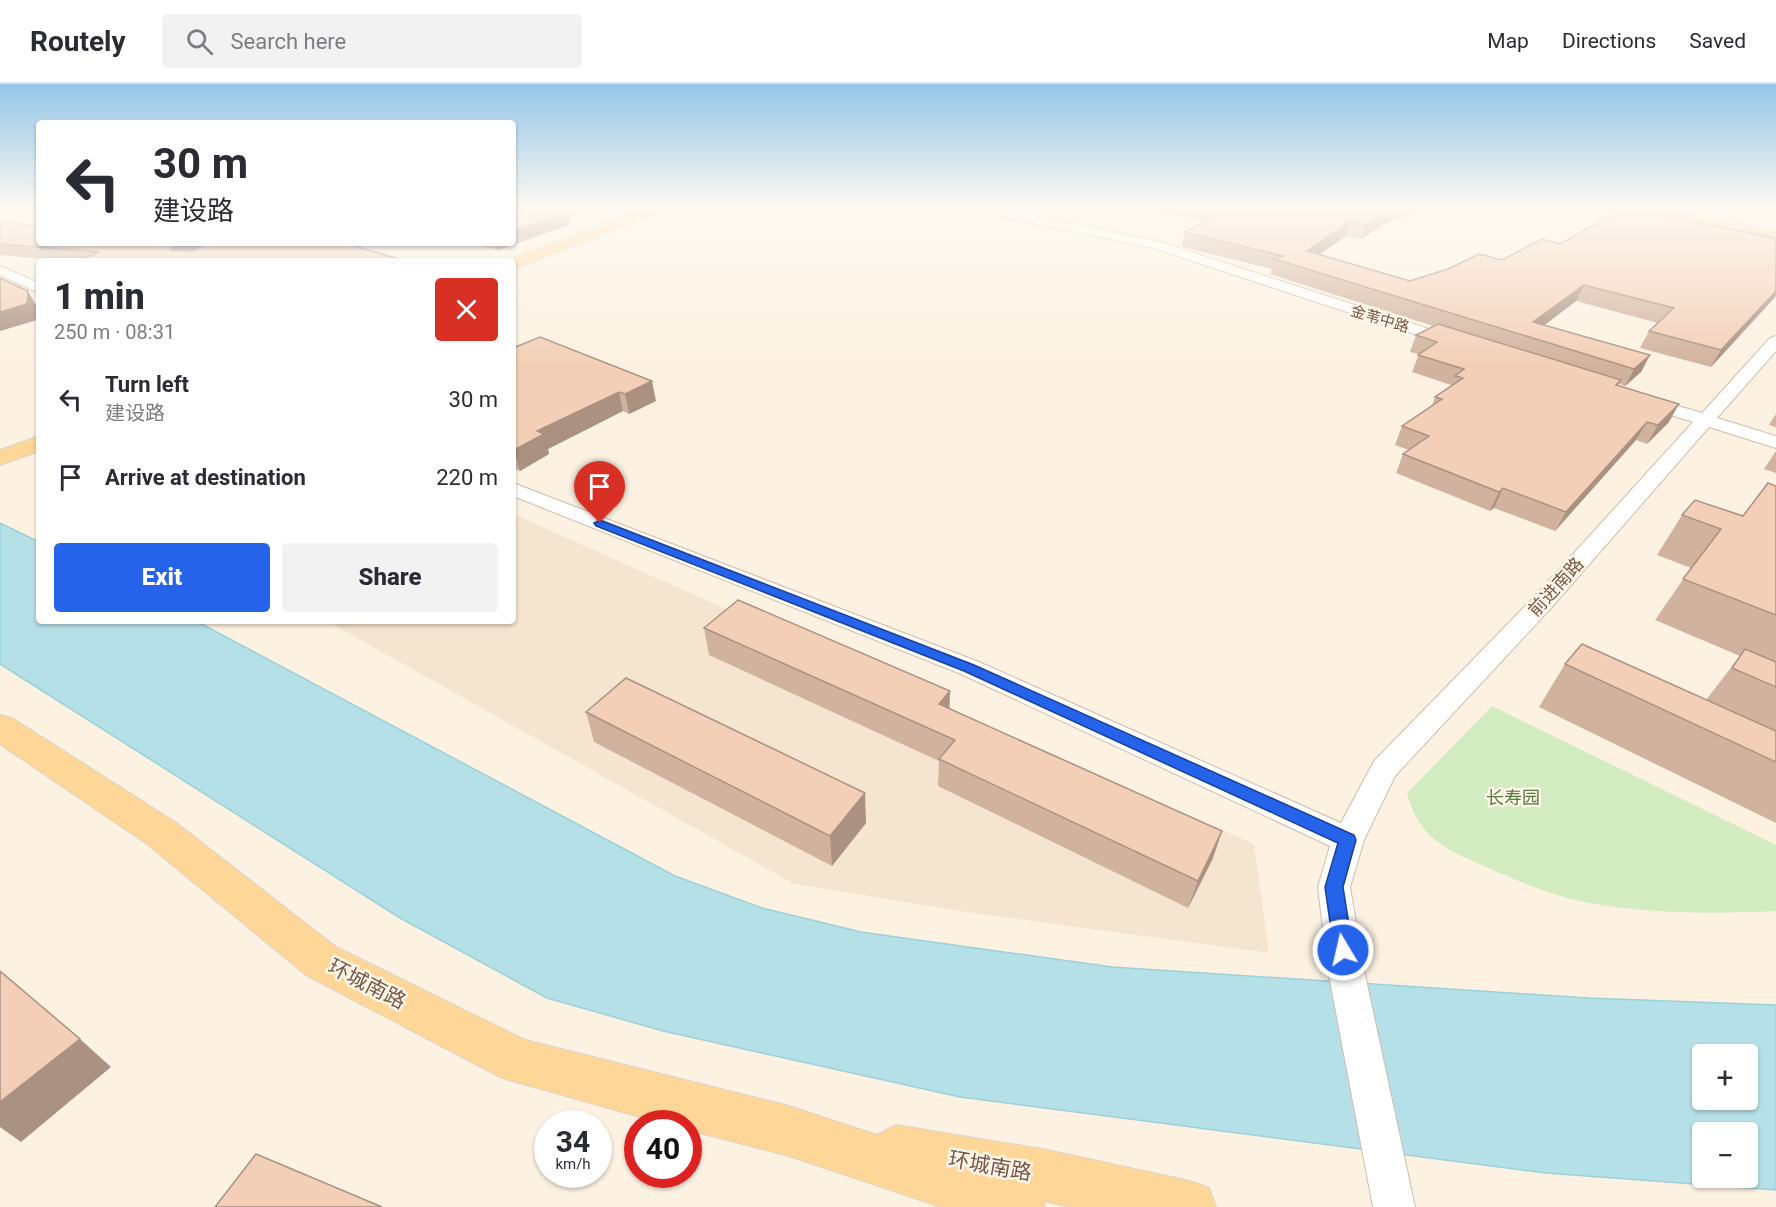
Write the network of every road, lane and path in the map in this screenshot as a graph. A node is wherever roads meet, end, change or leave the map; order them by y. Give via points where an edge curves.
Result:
1 (1203, 260) edge
2 (0, 270) edge
3 (36, 288) edge
4 (1776, 341) edge
5 (1468, 346) edge
6 (1627, 395) edge
7 (1706, 420) junction
8 (36, 434) edge
9 (1776, 441) edge
10 (36, 444) edge
11 (0, 448) edge
12 (0, 458) edge
13 (516, 490) edge
14 (0, 727) edge
15 (1348, 840) junction
16 (789, 1131) junction
17 (1019, 1207) edge
18 (1190, 1207) edge
19 (1394, 1207) edge

1 - 5 street, 金苇中路
2 - 3 street
4 - 7 street, 前进南路
6 - 7 street
7 - 9 street
7 - 15 street, 前进南路 via 1542,602 1383,769
8 - 11 main road
10 - 12 main road
13 - 15 street via 969,668
14 - 16 main road, 环城南路 via 161,833 321,961 342,972 519,1062
15 - 19 street, 前进南路 via 1334,887 1346,970
16 - 17 main road, 环城南路
16 - 18 main road, 环城南路 via 1047,1176

